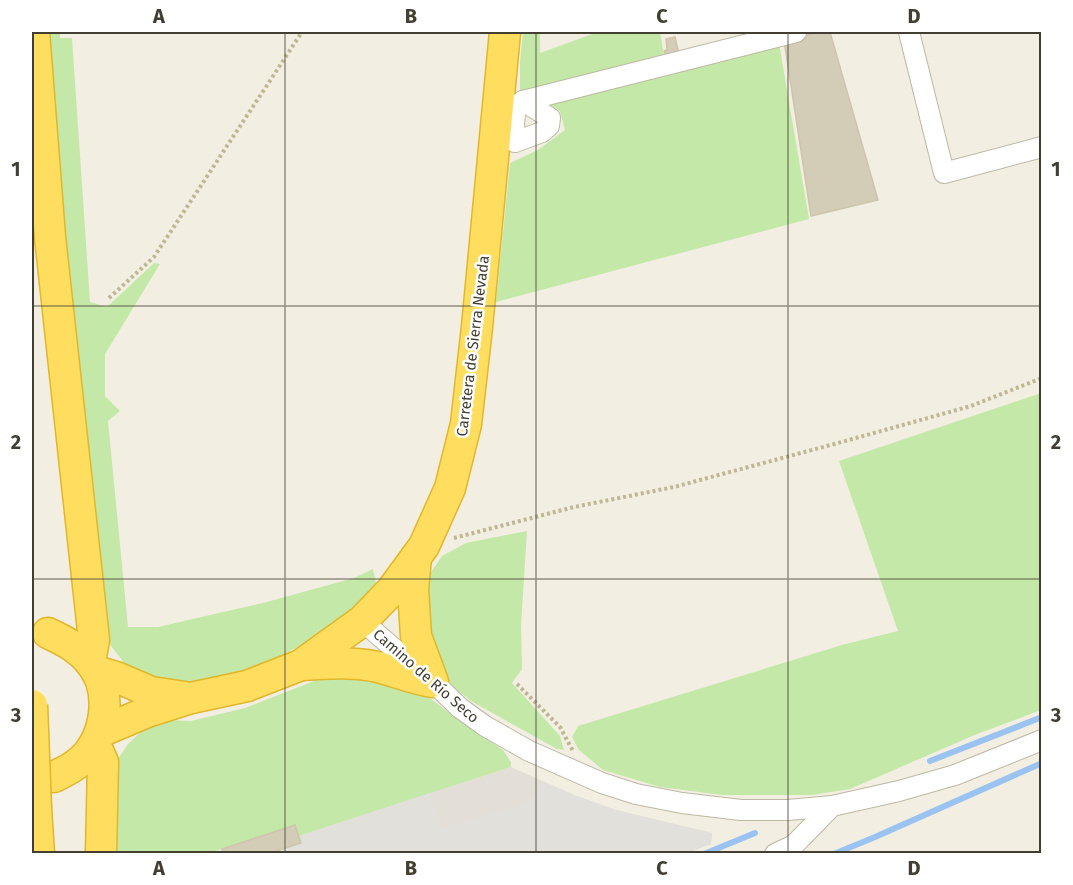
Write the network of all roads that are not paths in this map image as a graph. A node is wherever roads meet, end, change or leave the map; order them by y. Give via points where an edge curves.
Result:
1 (34, 32) edge
2 (505, 32) edge
3 (796, 32) edge
4 (909, 32) edge
5 (523, 101) junction
6 (505, 124) junction
7 (1041, 147) edge
8 (420, 551) junction
9 (362, 621) junction
10 (48, 633) dead end
11 (93, 666) junction
12 (302, 666) junction
13 (433, 682) junction
14 (191, 698) junction
15 (32, 705) edge
16 (98, 738) junction
17 (1041, 740) edge
18 (54, 777) dead end
19 (832, 806) junction
20 (39, 854) edge
21 (101, 854) edge
22 (775, 854) edge

1 - 11 highway via 50,237 94,640
2 - 6 highway, Carretera de Sierra Nevada
3 - 5 street
4 - 7 street via 944,173
5 - 6 street
5 - 6 street via 550,118 549,126 514,142
6 - 8 highway, Carretera de Sierra Nevada via 466,424 450,488
8 - 9 highway, Carretera de Sierra Nevada via 391,591
8 - 13 highway via 413,589 416,636
9 - 12 highway, Carretera de Sierra Nevada
9 - 13 street, Camino de Río Seco
10 - 11 highway via 73,645
11 - 14 highway, Carretera de Sierra Nevada via 151,692
11 - 16 highway via 103,691 105,712
12 - 13 highway via 333,663 376,667
12 - 14 highway, Carretera de Sierra Nevada via 247,686
13 - 19 street, Camino de Río Seco via 485,726 529,751 636,794 741,810
14 - 16 highway, Carretera de Sierra Nevada via 147,712
15 - 20 highway, bridge
16 - 18 highway via 79,763
16 - 21 highway via 103,762
17 - 19 street, Camino de Río Seco via 955,775
19 - 22 street via 794,845

